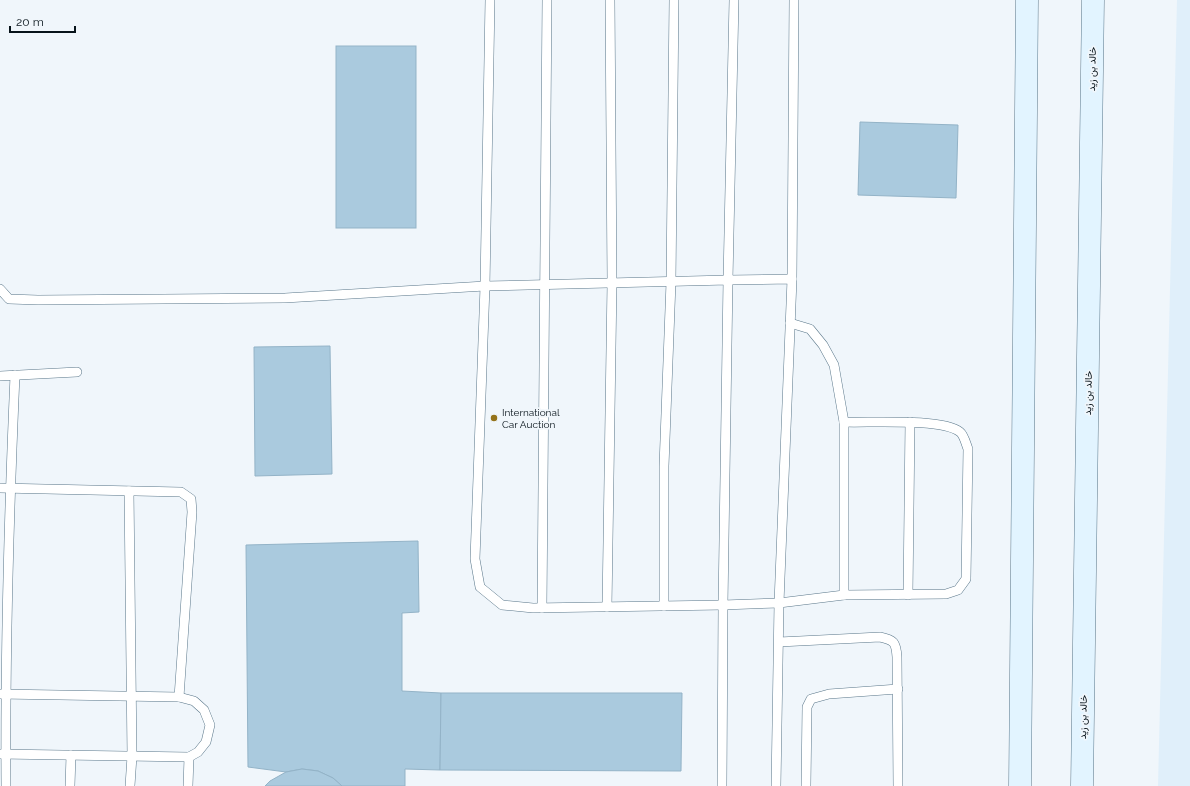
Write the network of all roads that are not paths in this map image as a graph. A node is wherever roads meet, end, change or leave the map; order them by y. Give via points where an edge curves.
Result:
1 (490, 0) edge
2 (547, 0) edge
3 (610, 0) edge
4 (674, 0) edge
5 (734, 0) edge
6 (794, 0) edge
7 (1027, 0) edge
8 (1093, 0) edge
9 (792, 279) junction
10 (728, 280) junction
11 (671, 282) junction
12 (612, 283) junction
13 (544, 284) junction
14 (485, 286) junction
15 (0, 289) edge
16 (790, 324) junction
17 (77, 372) dead end
18 (15, 375) junction
19 (0, 376) edge
20 (844, 422) junction
21 (910, 422) junction
22 (0, 488) edge
23 (10, 488) junction
24 (129, 491) junction
25 (844, 595) junction
26 (908, 595) junction
27 (779, 603) junction
28 (723, 605) junction
29 (664, 606) junction
30 (607, 607) junction
31 (542, 608) junction
32 (779, 642) junction
33 (898, 689) junction
34 (3, 694) edge
35 (132, 696) junction
36 (179, 698) junction
37 (3, 754) edge
38 (71, 754) junction
39 (132, 756) junction
40 (189, 757) junction
41 (6, 786) edge
42 (70, 786) edge
43 (130, 786) edge
44 (188, 786) edge
45 (722, 786) edge
46 (776, 786) edge
47 (806, 786) edge
48 (898, 786) edge
49 (1020, 786) edge
50 (1082, 786) edge

1 - 14 lane
2 - 13 lane
3 - 12 lane
4 - 11 lane
5 - 10 lane
6 - 9 lane
7 - 49 street
8 - 50 street, خالد بن زيد
9 - 10 lane
9 - 16 lane
10 - 11 lane
10 - 28 lane
11 - 12 lane
11 - 29 lane via 664,466
12 - 13 lane
12 - 30 lane
13 - 14 lane
13 - 31 lane
14 - 15 lane via 285,298 38,300 9,298
14 - 31 lane via 475,560 480,587 502,605
16 - 20 lane via 810,330 823,345 834,365
16 - 27 lane
17 - 18 lane
18 - 19 lane
18 - 23 lane
20 - 21 lane
20 - 25 lane
21 - 26 lane
21 - 26 lane via 954,428 962,433 968,449 966,579 958,590 946,594
22 - 23 lane
23 - 24 lane
23 - 34 lane
24 - 35 lane
24 - 36 lane via 181,492 191,499
25 - 26 lane
25 - 27 lane
27 - 28 lane
27 - 32 lane
28 - 29 lane
28 - 45 lane
29 - 30 lane
30 - 31 lane
32 - 33 lane via 880,637 891,640 896,647
32 - 46 lane
33 - 47 lane via 829,694 811,699 807,707
33 - 48 lane
34 - 35 lane
34 - 37 lane
35 - 36 lane
35 - 39 lane
36 - 40 lane via 194,701 204,710 210,725 206,742 198,752
37 - 38 lane
37 - 41 lane
38 - 39 lane
38 - 42 lane
39 - 40 lane
39 - 43 lane
40 - 44 lane

